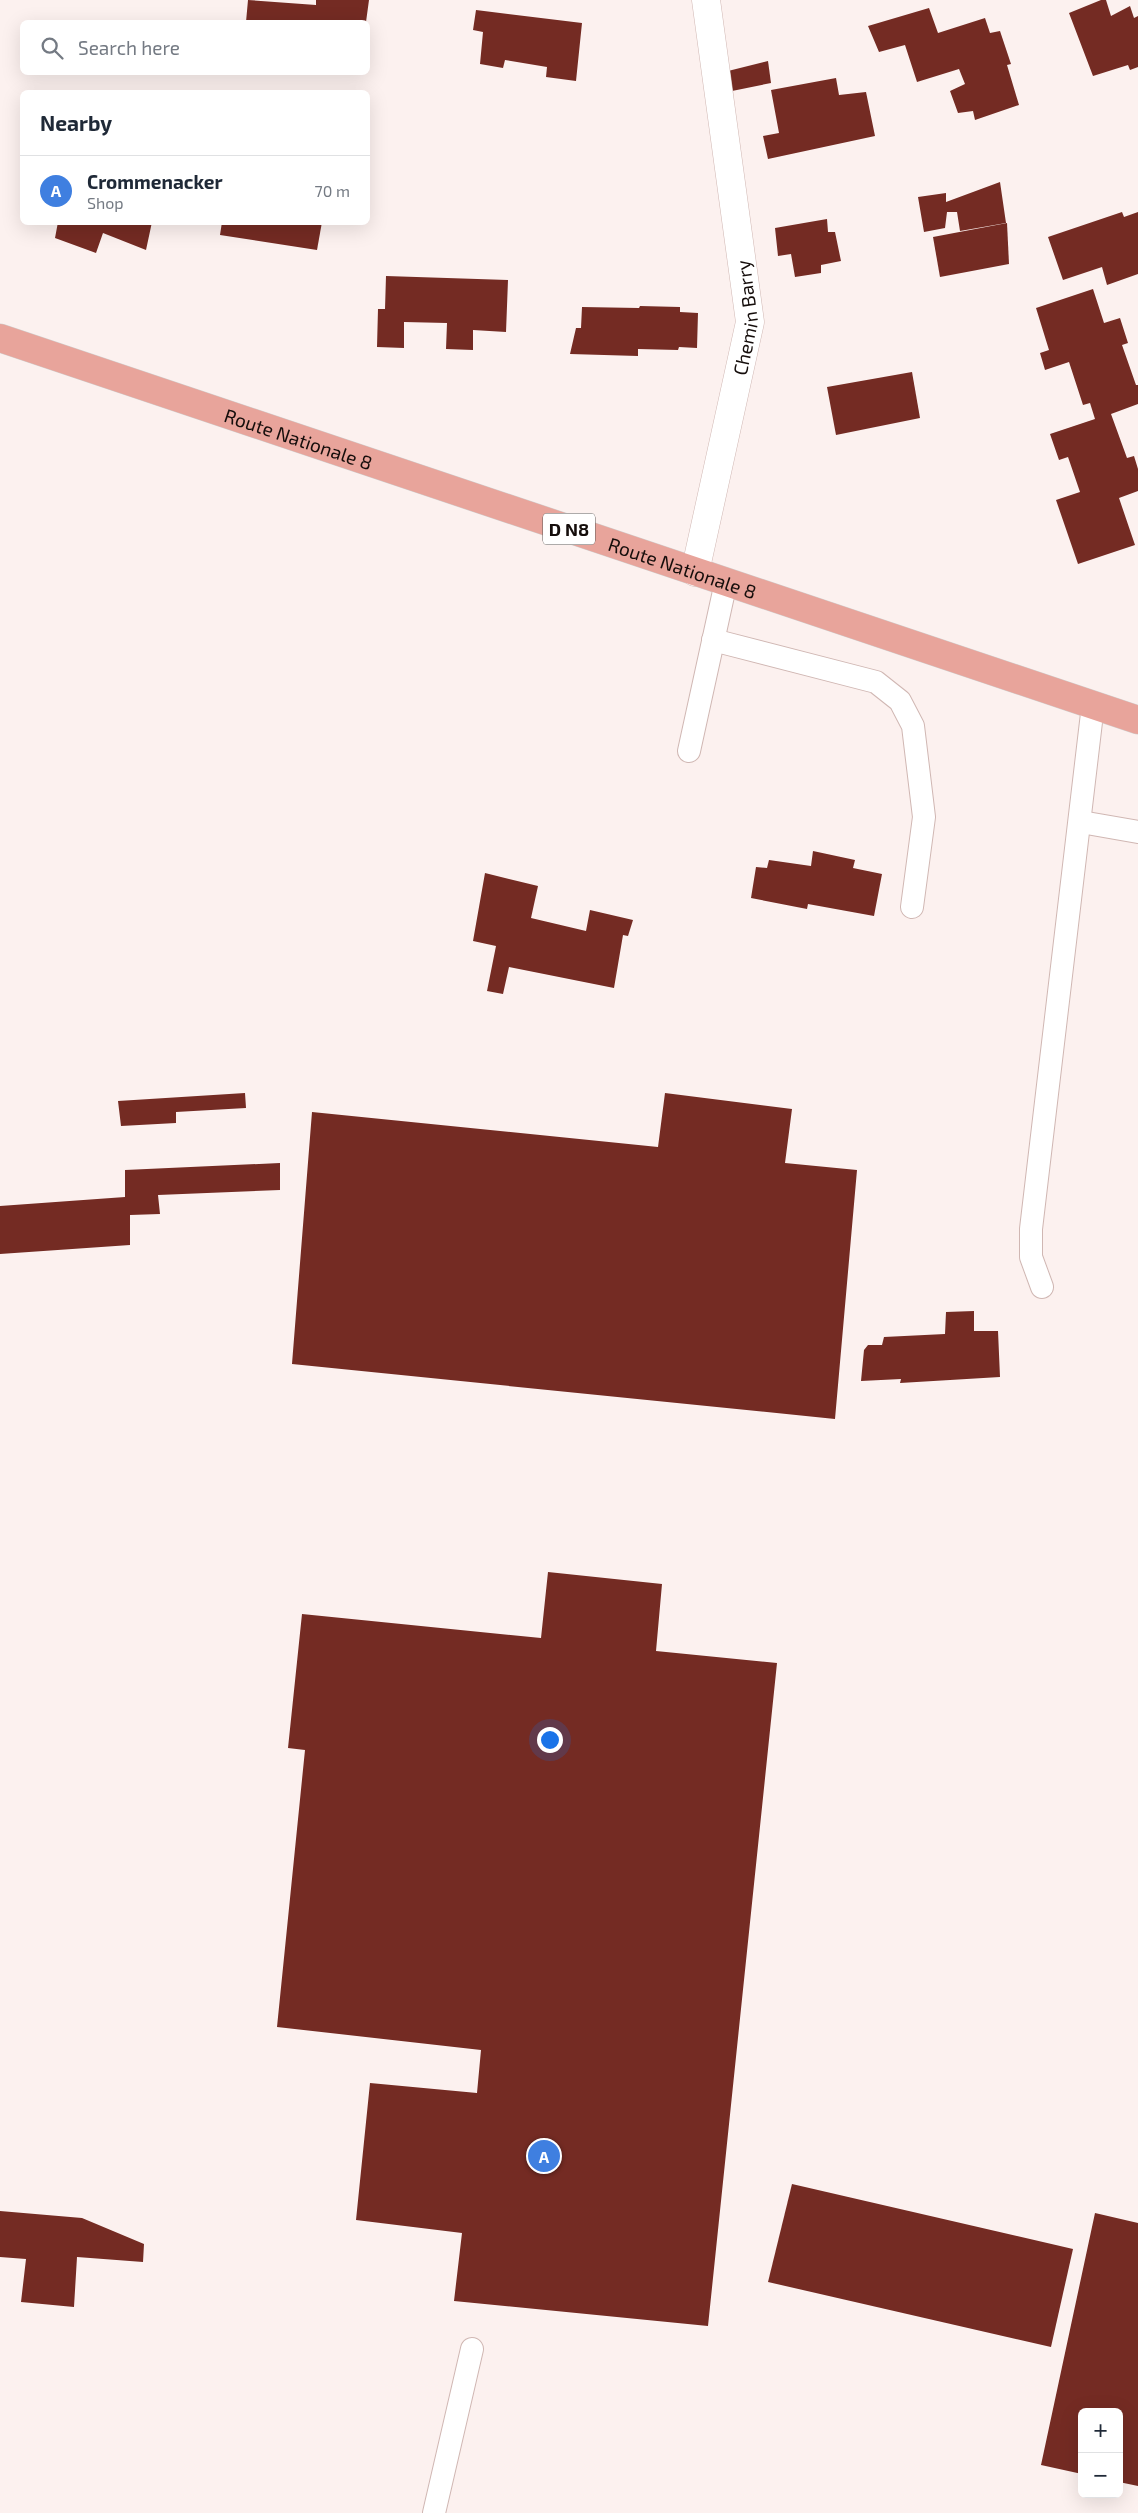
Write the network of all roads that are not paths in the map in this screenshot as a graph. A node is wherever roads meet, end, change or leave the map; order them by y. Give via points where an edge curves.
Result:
1 (706, 0) edge
2 (0, 338) edge
3 (695, 572) junction
4 (726, 582) junction
5 (713, 640) junction
6 (1094, 705) junction
7 (1138, 720) edge
8 (689, 751) dead end
9 (1081, 822) junction
10 (1138, 832) edge
11 (912, 907) dead end
12 (1042, 1287) dead end
13 (472, 2349) dead end
14 (434, 2513) edge

1 - 3 street, Chemin Barry via 750,322
2 - 3 main road, Route Nationale 8 / D N8
3 - 4 main road, Route Nationale 8 / D N8
4 - 5 lane
4 - 6 main road, Route Nationale 8 / D N8
5 - 8 lane
5 - 11 lane via 876,682 900,701 913,726 924,817
6 - 7 main road, Route Nationale 8 / D N8
6 - 9 lane
9 - 10 lane
9 - 12 lane via 1031,1228 1031,1257
13 - 14 lane

